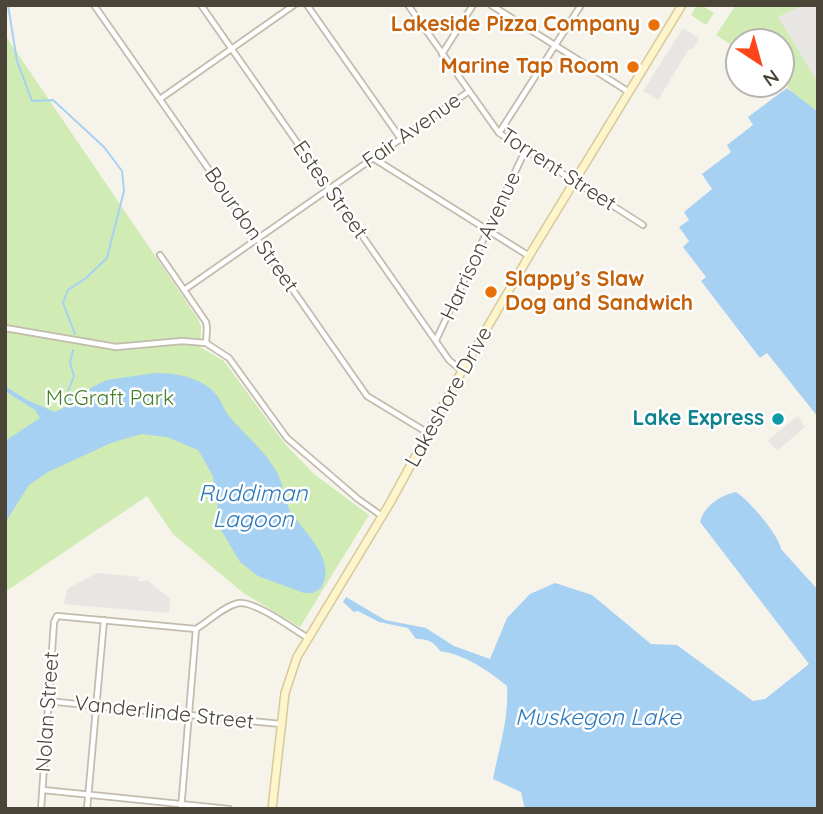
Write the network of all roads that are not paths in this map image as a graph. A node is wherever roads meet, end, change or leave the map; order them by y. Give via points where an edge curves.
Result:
1 (94, 5) edge
2 (201, 5) edge
3 (294, 5) edge
4 (307, 5) edge
5 (408, 5) edge
6 (473, 5) edge
7 (491, 5) edge
8 (581, 5) edge
9 (682, 5) edge
10 (555, 46) junction
11 (232, 49) junction
12 (442, 54) junction
13 (468, 92) junction
14 (629, 92) junction
15 (160, 99) junction
16 (499, 134) junction
17 (401, 139) junction
18 (525, 151) junction
19 (373, 158) junction
20 (574, 181) junction
21 (329, 189) junction
22 (643, 225) dead end
23 (489, 231) junction
24 (257, 239) junction
25 (160, 255) dead end
26 (529, 256) junction
27 (184, 290) junction
28 (5, 328) edge
29 (436, 341) junction
30 (206, 343) junction
31 (461, 371) junction
32 (428, 433) junction
33 (382, 516) junction
34 (104, 620) junction
35 (196, 629) junction
36 (308, 638) junction
37 (47, 701) junction
38 (96, 707) junction
39 (189, 716) junction
40 (281, 724) junction
41 (43, 790) junction
42 (89, 794) junction
43 (181, 806) edge
44 (41, 809) edge
45 (88, 809) edge
46 (229, 809) edge
47 (272, 809) edge

1 - 15 street, Bourdon Street
2 - 11 street, Estes Street
3 - 11 street
4 - 17 street
5 - 12 street, Torrent Street
6 - 12 street
7 - 10 street
8 - 10 street
9 - 14 main road, Lakeshore Drive
10 - 14 street
10 - 16 street
11 - 15 street
11 - 21 street, Estes Street
12 - 13 street, Torrent Street
13 - 16 street, Torrent Street
13 - 17 street, Fair Avenue
14 - 20 main road, Lakeshore Drive
15 - 24 street, Bourdon Street
16 - 18 street, Torrent Street
17 - 19 street, Fair Avenue
18 - 20 street, Torrent Street
18 - 23 street, Harrison Avenue
19 - 21 street, Fair Avenue
19 - 23 street
20 - 22 street, Torrent Street
20 - 26 main road, Lakeshore Drive
21 - 24 street, Fair Avenue
21 - 29 street, Estes Street
23 - 26 street
23 - 29 street, Harrison Avenue
24 - 27 street, Fair Avenue
24 - 32 street, Bourdon Street via 367,396
25 - 27 street
26 - 31 main road, Lakeshore Drive
27 - 30 street via 207,326
28 - 30 street via 116,347
29 - 31 street, Estes Street
30 - 33 street via 229,358 294,444
31 - 32 main road, Lakeshore Drive
32 - 33 main road, Lakeshore Drive
33 - 36 main road, Lakeshore Drive
34 - 35 street
34 - 37 street, Nolan Street via 57,616
34 - 38 street
35 - 36 street via 235,605 249,604
35 - 39 street
36 - 40 main road, Lakeshore Drive via 290,676
37 - 38 street, Vanderlinde Street
37 - 41 street, Nolan Street
38 - 39 street, Vanderlinde Street
38 - 42 street
39 - 40 street, Vanderlinde Street
39 - 43 street
40 - 47 main road, Lakeshore Drive
41 - 42 street
41 - 44 street, Nolan Street
42 - 43 street
42 - 45 street
43 - 46 street

